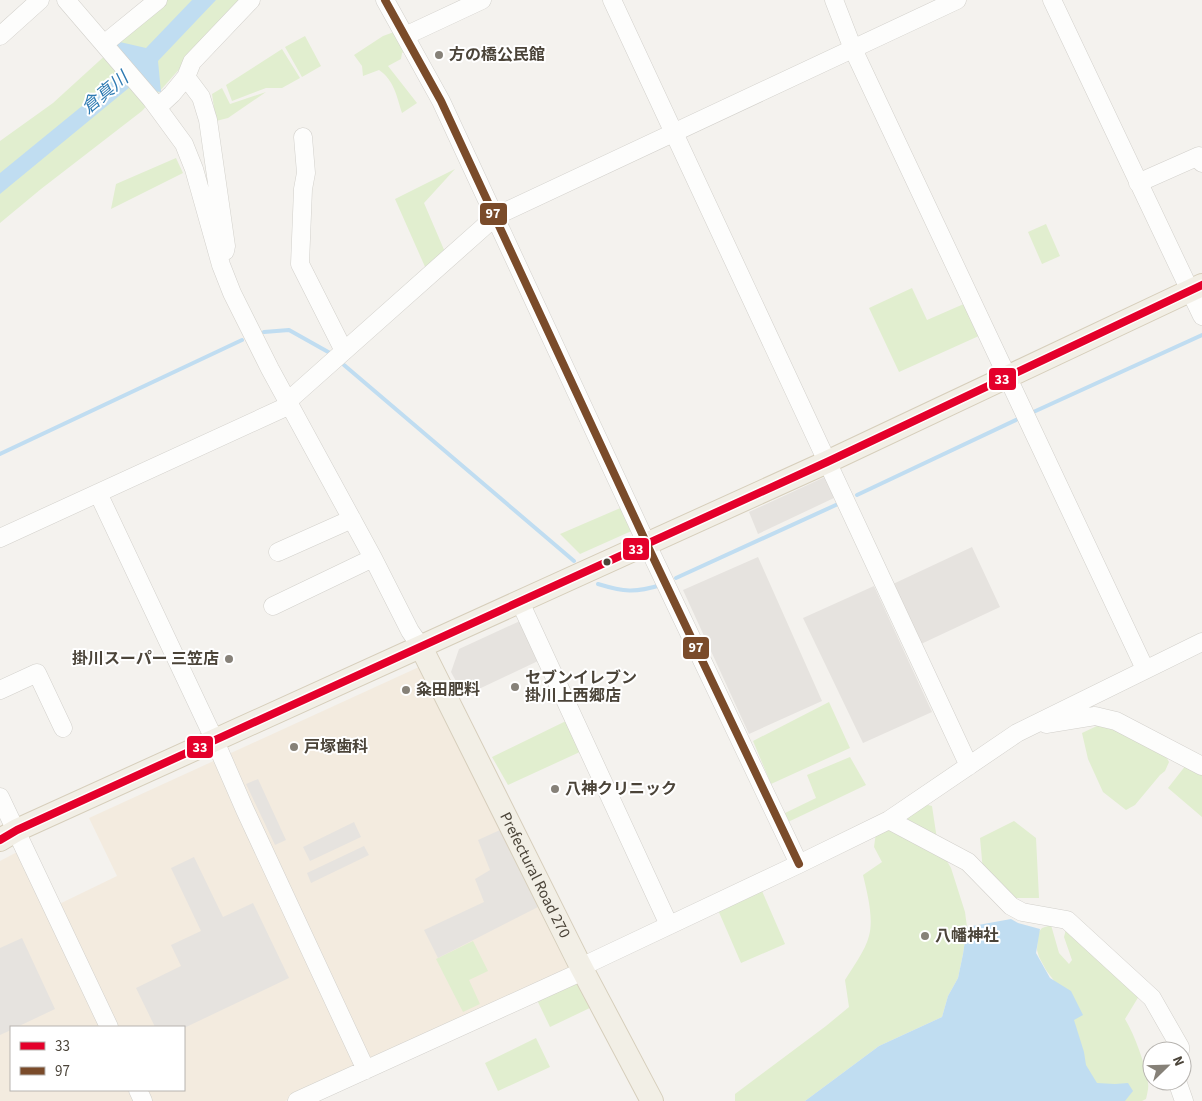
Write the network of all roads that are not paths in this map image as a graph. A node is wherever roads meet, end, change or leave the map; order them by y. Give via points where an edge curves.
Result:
1 (40, 0) edge
2 (66, 0) edge
3 (158, 0) edge
4 (251, 0) edge
5 (386, 0) edge
6 (482, 0) edge
7 (612, 0) edge
8 (834, 0) edge
9 (957, 0) edge
10 (1052, 0) edge
11 (139, 7) edge
12 (0, 36) edge
13 (405, 36) junction
14 (107, 48) junction
15 (853, 48) junction
16 (186, 77) junction
17 (154, 103) junction
18 (674, 132) junction
19 (303, 137) dead end
20 (1202, 163) edge
21 (1138, 183) junction
22 (496, 216) junction
23 (221, 265) junction
24 (1196, 288) edge
25 (1202, 316) edge
26 (344, 351) junction
27 (1007, 376) junction
28 (289, 403) junction
29 (827, 462) junction
30 (98, 493) junction
31 (352, 519) junction
32 (0, 538) edge
33 (647, 544) junction
34 (278, 552) dead end
35 (373, 558) junction
36 (520, 602) junction
37 (273, 606) dead end
38 (1202, 642) edge
39 (421, 647) junction
40 (1145, 668) junction
41 (0, 690) edge
42 (1031, 726) junction
43 (63, 728) dead end
44 (215, 741) junction
45 (969, 766) junction
46 (1202, 766) edge
47 (0, 797) edge
48 (889, 820) junction
49 (5, 835) edge
50 (798, 864) junction
51 (669, 925) junction
52 (582, 969) junction
53 (108, 1026) edge
54 (1176, 1041) edge
55 (366, 1070) junction
56 (297, 1101) edge
57 (652, 1101) edge

1 - 12 street
2 - 14 street
3 - 11 street
4 - 16 street via 192,62
5 - 13 street
6 - 13 street
7 - 18 street
8 - 15 street
9 - 15 street
10 - 21 street
11 - 14 street
13 - 22 street via 441,101
14 - 17 street
15 - 18 street
15 - 27 street
16 - 17 street via 172,94
16 - 23 street via 201,97 208,120 226,246
17 - 23 street via 184,144
18 - 22 street
18 - 29 street
19 - 26 street via 306,173 300,264
20 - 21 street via 1199,156
21 - 24 street
22 - 26 street
22 - 33 street
23 - 28 street via 232,293
24 - 25 street
24 - 27 main road
26 - 28 street
27 - 29 main road
27 - 40 street
28 - 30 street
28 - 31 street
29 - 33 main road
29 - 45 street
30 - 32 street
30 - 44 street
31 - 34 street
31 - 35 street
33 - 36 main road
33 - 50 street
35 - 37 street
35 - 39 street
36 - 39 main road
36 - 51 street
38 - 40 street
39 - 44 main road
39 - 52 main road, Prefectural Road 270
40 - 42 street
41 - 43 street via 37,673
42 - 45 street
42 - 46 street via 1095,716 1116,721
44 - 49 main road
44 - 55 street
45 - 48 street
47 - 49 street
48 - 50 street
48 - 54 street via 968,862 1022,912 1067,920 1152,998
49 - 53 street
50 - 51 street
51 - 52 street
52 - 55 street
52 - 57 main road, Prefectural Road 270
55 - 56 street

